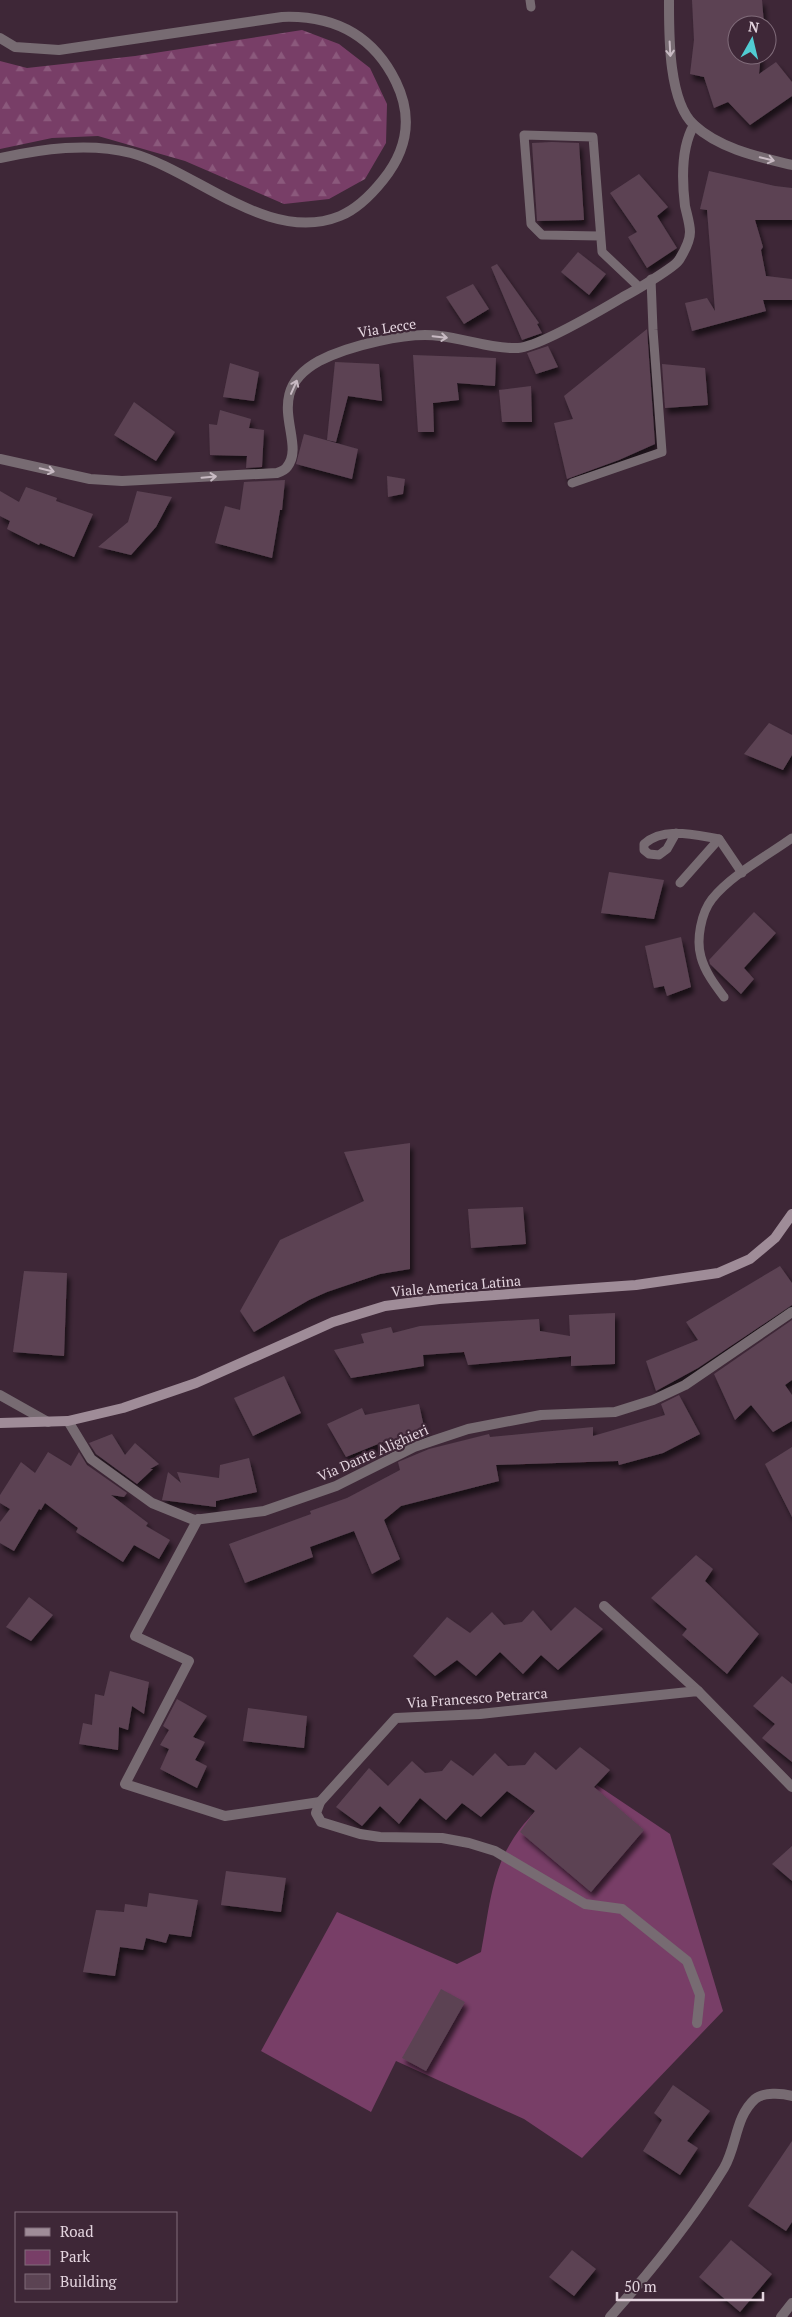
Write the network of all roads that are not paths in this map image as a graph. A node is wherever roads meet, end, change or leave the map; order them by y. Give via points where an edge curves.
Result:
1 (669, 0) edge
2 (0, 38) edge
3 (694, 125) junction
4 (0, 158) edge
5 (792, 166) edge
6 (600, 236) junction
7 (651, 278) junction
8 (639, 287) junction
9 (0, 459) edge
10 (572, 483) dead end
11 (676, 832) dead end
12 (792, 838) edge
13 (719, 839) junction
14 (742, 873) junction
15 (680, 882) dead end
16 (724, 996) dead end
17 (792, 1214) edge
18 (792, 1312) edge
19 (0, 1395) edge
20 (68, 1420) junction
21 (48, 1422) junction
22 (0, 1423) edge
23 (198, 1519) junction
24 (604, 1606) dead end
25 (698, 1691) junction
26 (792, 1787) edge
27 (320, 1802) junction
28 (697, 2023) dead end
29 (792, 2096) edge
30 (792, 2303) edge
31 (610, 2317) edge
32 (781, 2317) edge

1 -> 3 street via 670,59 680,98
2 - 4 street via 15,47 59,50 282,17 318,19 350,31 383,57 407,112 399,156 373,192 340,216 302,223 250,210 158,162 109,148 57,149
3 -> 5 street via 722,144
3 - 7 street, Via Lecce via 687,137 686,148 688,242 678,263
6 - 6 lane via 593,137 524,135 531,224 542,235
6 - 8 lane via 602,252
7 - 8 street, Via Lecce
7 - 10 lane via 662,452
9 -> 8 street, Via Lecce via 90,479 122,481 277,473 286,467 292,454 287,422 293,384 305,370 321,360 368,343 438,335 520,348 590,316
11 - 13 lane
12 - 14 lane
13 - 14 lane
13 - 15 lane
14 - 16 lane via 712,899 700,936 700,956 710,978
17 - 20 main road, Viale America Latina via 775,1238 750,1259 718,1273 636,1285 438,1299 385,1306 333,1322 196,1383 123,1408
18 - 23 street, Via Dante Alighieri via 685,1385 654,1400 615,1412 541,1416 468,1429 414,1447 336,1486 264,1511
19 - 21 street
20 - 21 main road, Viale America Latina
20 - 23 street, Via Dante Alighieri via 91,1459 152,1502
21 - 22 main road, Viale America Latina
23 - 27 street via 135,1636 189,1661 125,1784 225,1816
24 - 25 street
25 - 26 street
25 - 27 street, Via Francesco Petrarca via 480,1714 396,1718
27 - 28 street via 316,1813 321,1822 335,1827 380,1837 442,1838 469,1843 495,1852 586,1904 622,1909 687,1961 700,1995
29 - 31 street via 782,2093 757,2098 743,2113 726,2165 693,2217
30 - 32 street

